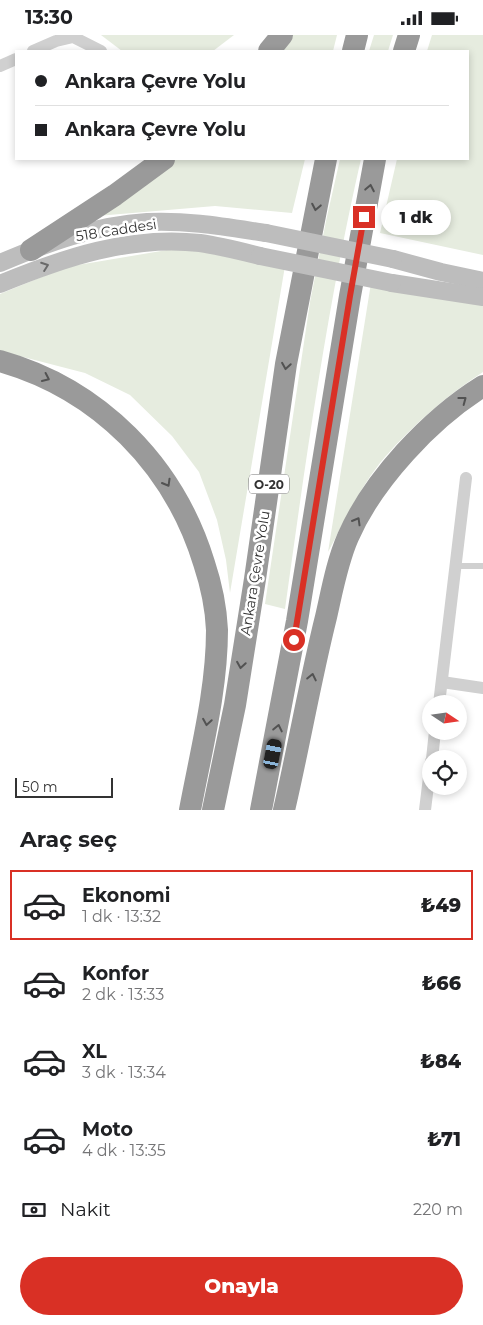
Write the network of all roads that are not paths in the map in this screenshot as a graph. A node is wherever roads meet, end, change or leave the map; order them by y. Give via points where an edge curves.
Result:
1 (282, 35) edge
2 (357, 35) edge
3 (409, 35) edge
4 (35, 50) edge
5 (99, 50) edge
6 (270, 50) edge
7 (353, 50) edge
8 (404, 50) edge
9 (15, 59) edge
10 (0, 66) edge
11 (163, 160) edge
12 (326, 160) edge
13 (375, 160) edge
14 (31, 250) junction
15 (0, 263) edge
16 (483, 281) edge
17 (0, 284) edge
18 (483, 297) edge
19 (0, 361) edge
20 (483, 386) edge
21 (466, 478) dead end
22 (455, 566) junction
23 (483, 566) edge
24 (442, 682) junction
25 (483, 688) edge
26 (440, 695) edge
27 (427, 795) edge
28 (190, 810) edge
29 (213, 810) edge
30 (261, 810) edge
31 (284, 810) edge
32 (425, 810) edge

1 - 6 highway
2 - 7 highway
3 - 8 highway
4 - 5 street via 73,37
9 - 10 street
11 - 14 highway
12 -> 29 highway, Ankara Çevre Yolu / O-20 via 286,363 235,705
30 -> 13 highway via 297,621
14 - 15 street, 518 Caddesi
14 - 16 street, 518 Caddesi, bridge via 83,233 146,222 212,224 393,259
17 -> 18 street, 518 Caddesi, bridge via 64,259 118,246 175,242 198,243 392,283
19 -> 28 highway via 20,366 66,387 123,430 162,474 197,538 213,595 217,629 214,673
31 -> 20 highway via 318,651 348,537 382,480 443,415
21 - 22 street
22 - 23 lane
22 - 24 street
24 - 25 street
24 - 26 street
27 - 32 street

